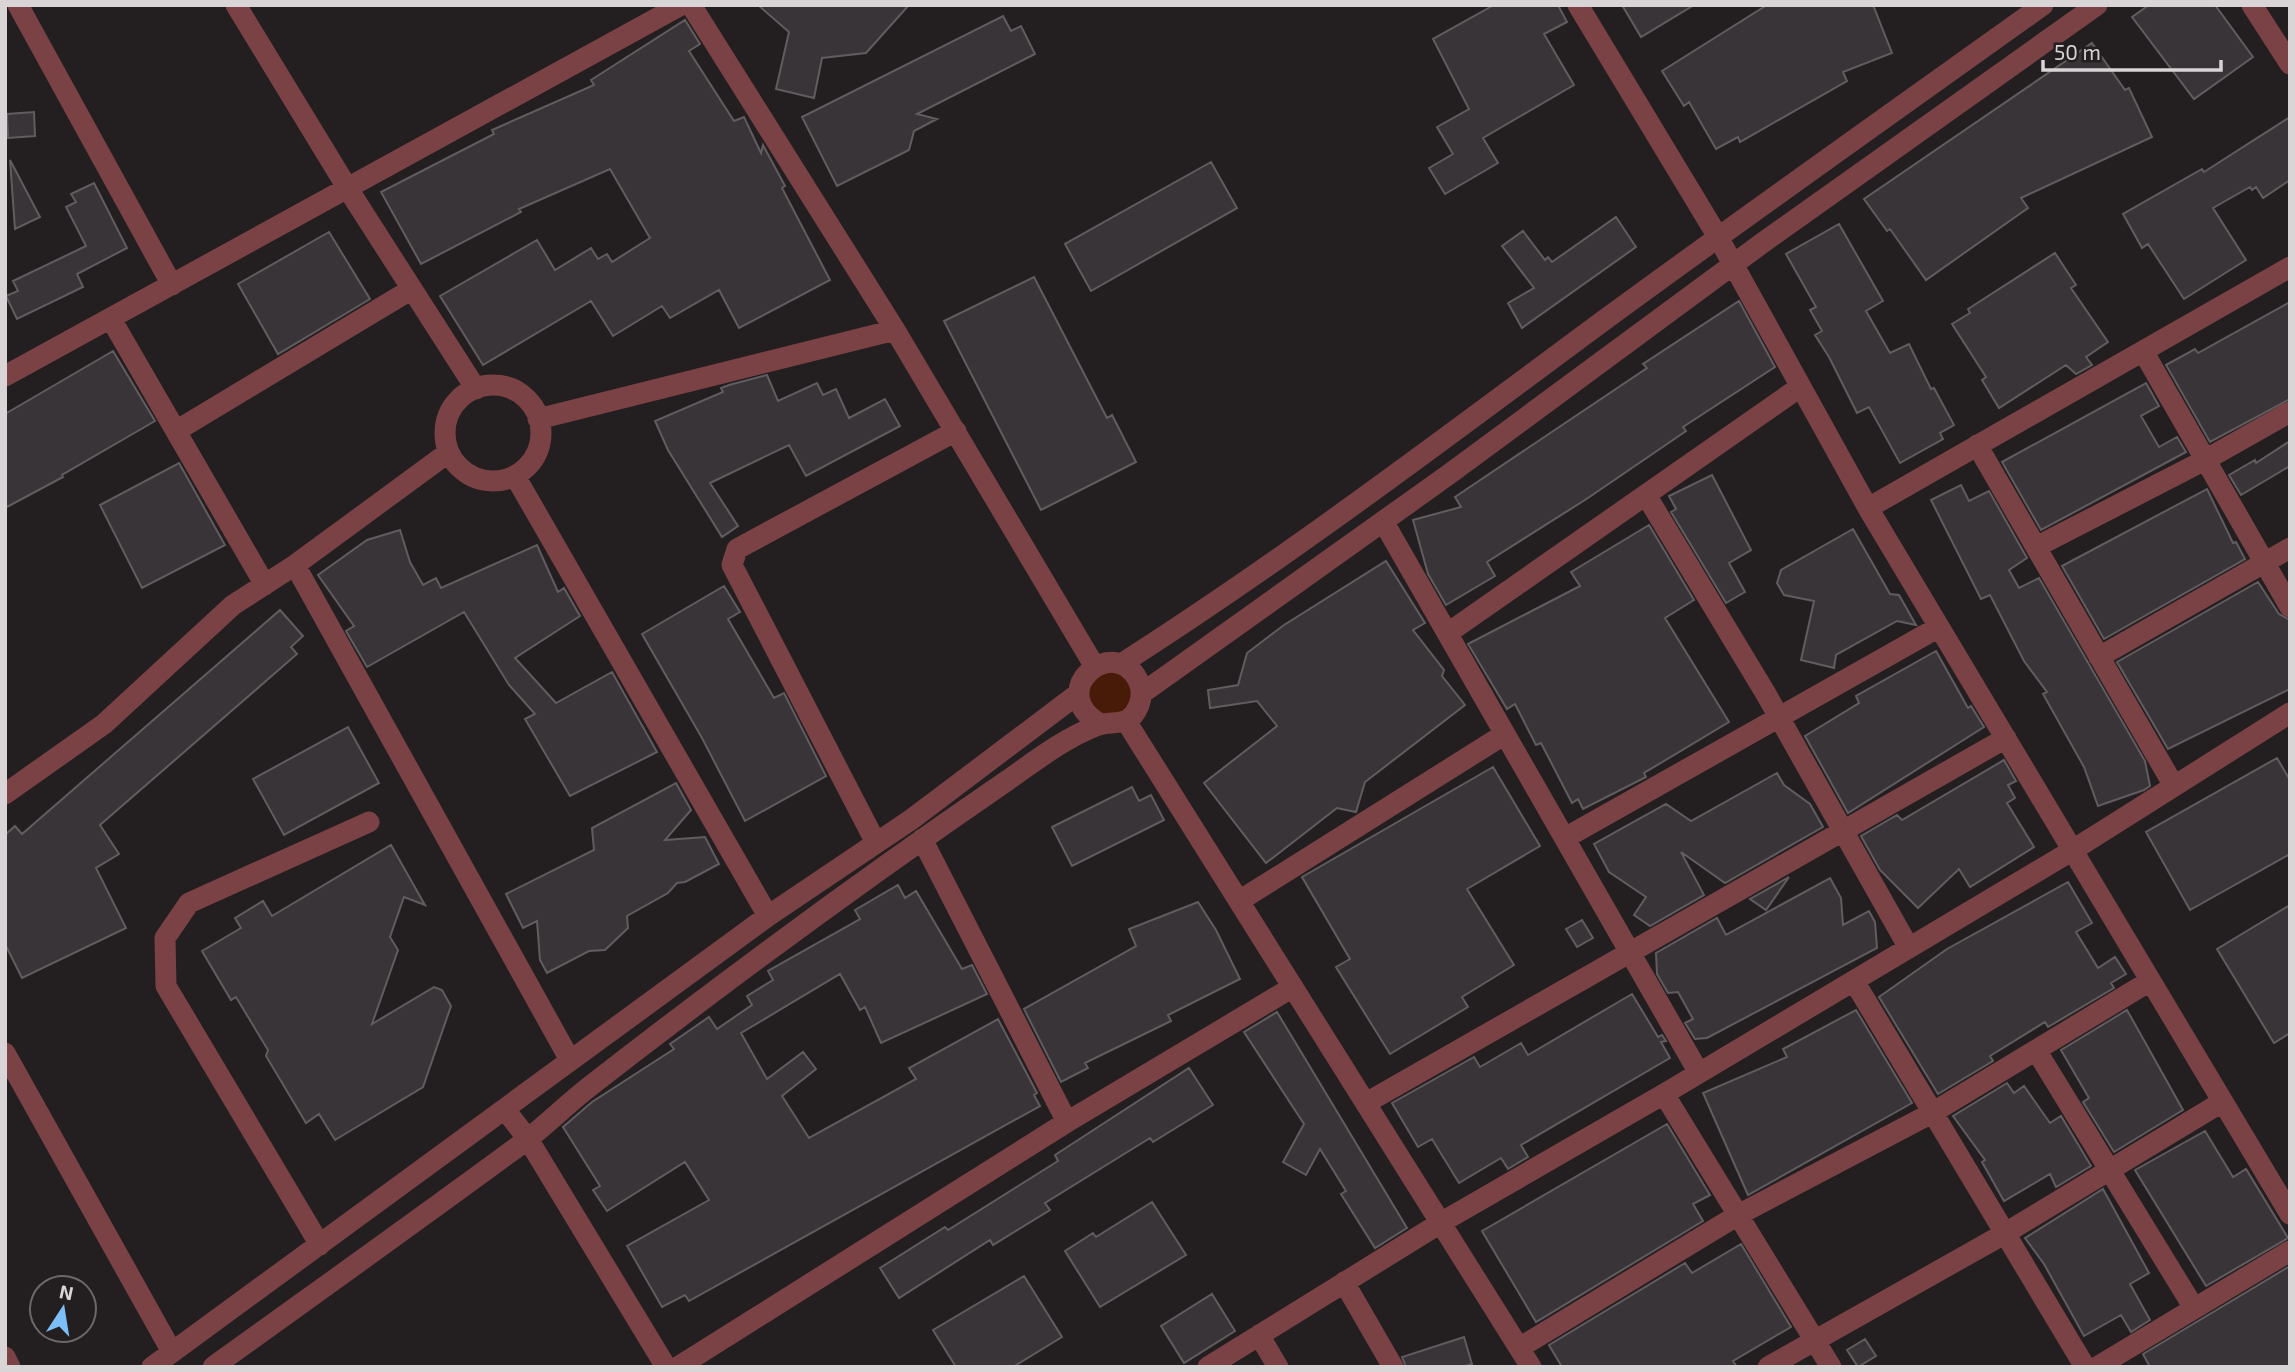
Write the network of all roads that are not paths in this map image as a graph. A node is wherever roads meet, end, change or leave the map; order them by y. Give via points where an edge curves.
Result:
1 (18, 5) edge
2 (236, 5) edge
3 (681, 5) edge
4 (691, 5) edge
5 (1578, 5) edge
6 (2043, 5) edge
7 (2097, 5) edge
8 (2252, 5) edge
9 (2290, 64) edge
10 (348, 189) junction
11 (1718, 237) junction
12 (1732, 267) junction
13 (2290, 267) edge
14 (172, 285) junction
15 (412, 289) junction
16 (111, 319) junction
17 (895, 330) junction
18 (2143, 351) junction
19 (5, 376) edge
20 (1800, 387) junction
21 (476, 388) junction
22 (2290, 412) edge
23 (538, 419) junction
24 (176, 431) junction
25 (956, 432) junction
26 (1977, 445) junction
27 (449, 452) junction
28 (2205, 460) junction
29 (515, 475) junction
30 (1646, 495) junction
31 (1868, 508) junction
32 (1383, 521) junction
33 (2036, 547) junction
34 (2290, 548) edge
35 (2264, 563) junction
36 (295, 565) junction
37 (265, 585) junction
38 (2290, 607) edge
39 (1940, 627) junction
40 (1448, 633) junction
41 (2099, 657) junction
42 (1121, 664) junction
43 (1095, 667) junction
44 (1079, 693) junction
45 (1141, 694) junction
46 (2290, 713) edge
47 (1779, 717) junction
48 (1126, 721) junction
49 (1100, 724) junction
50 (1505, 734) junction
51 (2006, 738) junction
52 (2174, 786) junction
53 (5, 794) edge
54 (369, 822) dead end
55 (1843, 831) junction
56 (1565, 838) junction
57 (922, 839) junction
58 (876, 843) junction
59 (2073, 850) junction
60 (1239, 901) junction
61 (768, 916) junction
62 (1909, 948) junction
63 (1630, 952) junction
64 (1854, 981) junction
65 (2150, 981) junction
66 (1293, 987) junction
67 (2036, 1050) junction
68 (5, 1053) edge
69 (570, 1060) junction
70 (1699, 1073) junction
71 (1664, 1094) junction
72 (1366, 1102) junction
73 (2222, 1102) junction
74 (506, 1111) junction
75 (1932, 1113) junction
76 (1067, 1122) junction
77 (528, 1139) junction
78 (2110, 1170) junction
79 (2290, 1214) edge
80 (1738, 1215) junction
81 (1442, 1222) junction
82 (2004, 1234) junction
83 (320, 1245) junction
84 (2290, 1251) edge
85 (1344, 1282) junction
86 (2194, 1308) junction
87 (1259, 1335) junction
88 (1814, 1339) junction
89 (1519, 1348) junction
90 (172, 1352) junction
91 (5, 1357) edge
92 (10, 1367) edge
93 (152, 1367) edge
94 (213, 1367) edge
95 (666, 1367) edge
96 (678, 1367) edge
97 (1208, 1367) edge
98 (1278, 1367) edge
99 (1393, 1367) edge
100 (1531, 1367) edge
101 (1768, 1367) edge
102 (1831, 1367) edge
103 (2085, 1367) edge
104 (2097, 1367) edge

1 - 14 street
2 - 10 street
3 - 10 street
4 - 17 street
5 - 11 street
6 - 11 street
7 - 12 street
8 - 9 street
10 - 14 street
10 - 15 street
11 - 12 street
11 - 42 street via 1429,450
12 - 20 street
12 - 32 street
13 - 18 street
14 - 16 street
15 - 21 street
15 - 24 street
16 - 19 street
16 - 24 street
17 - 23 street
17 - 25 street
18 - 26 street
18 - 28 street
20 - 30 street
20 - 31 street
21 - 23 street via 496,386 515,391
21 - 27 street via 453,406 447,418
22 - 28 street
23 - 29 street via 540,444 535,456
24 - 37 street
25 - 43 street
25 - 58 street via 737,549 732,565
26 - 31 street
26 - 33 street
27 - 29 street via 473,477 502,480
27 - 36 street
28 - 33 street
28 - 35 street
29 - 61 street
30 - 40 street
30 - 47 street
31 - 39 street
32 - 40 street
32 - 45 street
33 - 41 street
34 - 35 street
35 - 38 street
35 - 41 street
36 - 37 street
36 - 69 street
37 - 53 street via 233,605 104,724
39 - 47 street
39 - 51 street
40 - 50 street
41 - 52 street
42 - 43 street
42 - 45 street via 1136,676
43 - 44 street via 1081,682
44 - 49 street via 1084,712
44 - 58 street
45 - 48 street via 1136,713
46 - 52 street
47 - 55 street
47 - 56 street
48 - 49 street
48 - 60 street
49 - 57 street via 1035,761
50 - 56 street
50 - 60 street
51 - 55 street
51 - 59 street
52 - 59 street
54 - 83 street via 190,904 164,938 166,986
55 - 62 street
55 - 63 street
56 - 63 street
57 - 76 street
57 - 77 street via 608,1073
58 - 61 street
59 - 62 street
59 - 65 street
60 - 66 street
61 - 69 street
62 - 64 street
63 - 70 street
63 - 72 street
64 - 70 street
64 - 75 street
65 - 67 street
65 - 73 street
66 - 72 street
66 - 76 street
67 - 75 street
67 - 78 street
68 - 90 street
69 - 74 street
70 - 71 street
71 - 80 street
71 - 81 street
72 - 81 street
73 - 78 street
73 - 79 street
74 - 77 street
74 - 83 street
75 - 80 street
75 - 82 street
76 - 96 street
77 - 94 street
77 - 95 street
78 - 82 street
78 - 86 street
80 - 88 street
80 - 89 street
81 - 85 street
81 - 89 street
82 - 88 street
82 - 103 street
83 - 90 street
84 - 86 street
85 - 87 street
85 - 99 street
86 - 104 street
87 - 97 street
87 - 98 street
88 - 101 street
88 - 102 street
89 - 100 street
90 - 93 street
91 - 92 street

